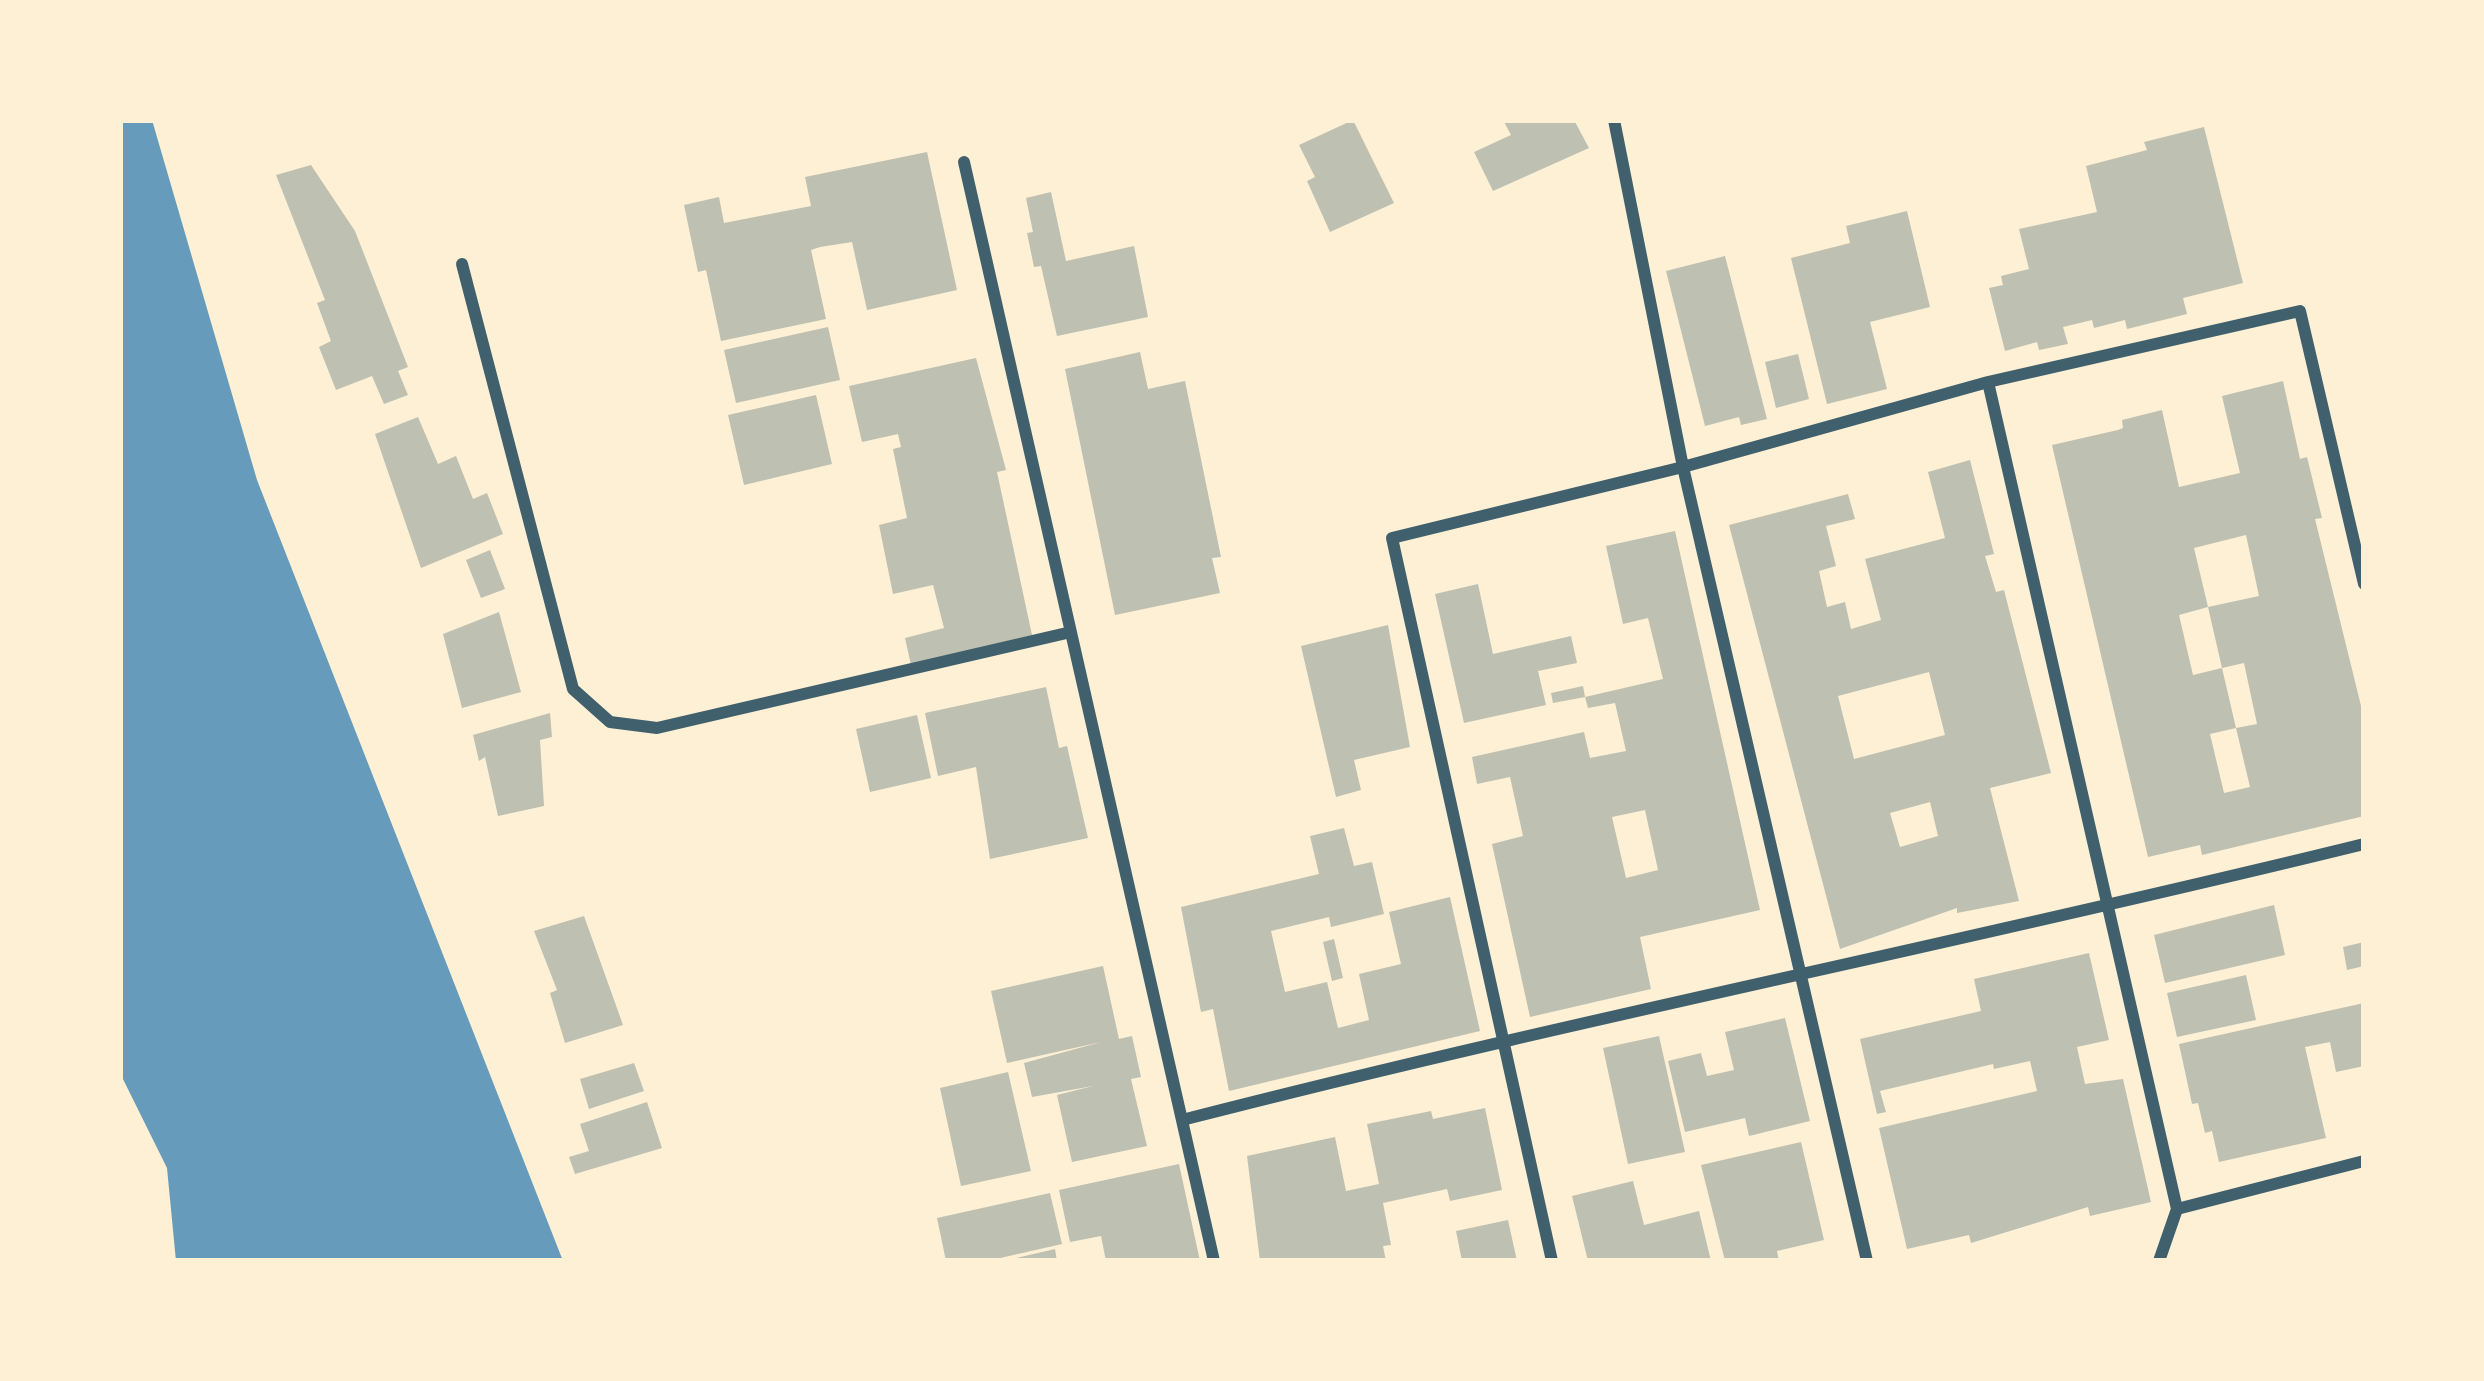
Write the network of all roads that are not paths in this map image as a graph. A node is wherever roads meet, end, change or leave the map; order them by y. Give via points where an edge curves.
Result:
1 (1614, 120) edge
2 (964, 162) dead end
3 (462, 265) dead end
4 (1988, 382) junction
5 (1683, 467) junction
6 (2364, 584) edge
7 (1071, 632) junction
8 (2364, 844) edge
9 (2112, 906) junction
10 (1801, 976) junction
11 (1505, 1040) junction
12 (1182, 1120) junction
13 (2364, 1161) edge
14 (2176, 1209) junction
15 (1214, 1261) edge
16 (1552, 1261) edge
17 (1867, 1261) edge
18 (2159, 1261) edge

1 - 5 street
2 - 7 street
3 - 7 street via 573,689 610,722 657,728
4 - 5 street
4 - 6 street via 2300,310
4 - 9 street
5 - 10 street
5 - 11 street via 1392,538
7 - 12 street
8 - 9 street
9 - 10 street
9 - 14 street
10 - 11 street
10 - 17 street
11 - 12 street
11 - 16 street
12 - 15 street
13 - 14 street
14 - 18 street

